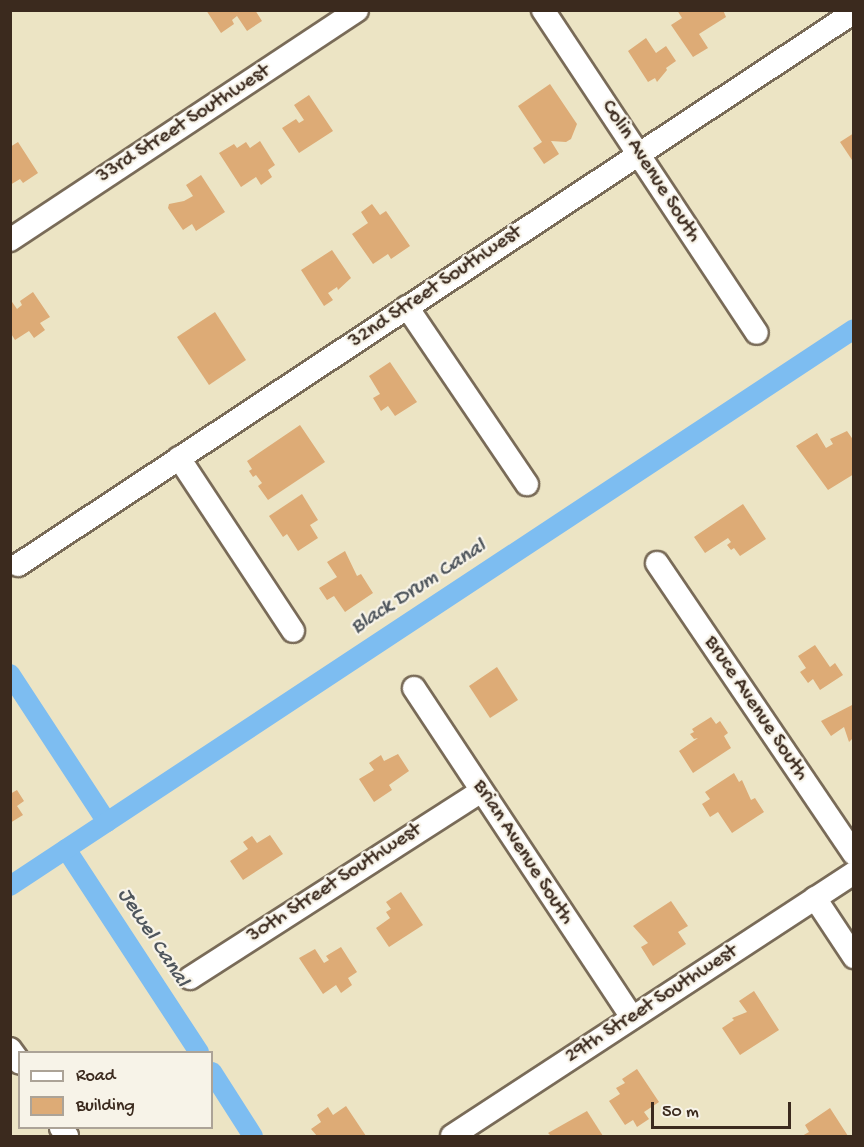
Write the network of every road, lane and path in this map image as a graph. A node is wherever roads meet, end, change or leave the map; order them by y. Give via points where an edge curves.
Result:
1 (357, 10) edge
2 (543, 10) edge
3 (854, 12) edge
4 (637, 155) junction
5 (10, 240) edge
6 (408, 307) junction
7 (757, 333) dead end
8 (179, 458) junction
9 (527, 484) dead end
10 (657, 563) dead end
11 (18, 565) dead end
12 (293, 631) dead end
13 (414, 688) dead end
14 (481, 790) junction
15 (854, 854) edge
16 (854, 873) edge
17 (815, 898) junction
18 (854, 957) edge
19 (190, 978) dead end
20 (632, 1017) junction
21 (452, 1137) edge

1 - 5 street, 33rd Street Southwest
2 - 4 street, Colin Avenue South
3 - 4 street, 32nd Street Southwest
4 - 6 street, 32nd Street Southwest
4 - 7 street, Colin Avenue South
6 - 8 street, 32nd Street Southwest
6 - 9 street
8 - 11 street, 32nd Street Southwest
8 - 12 street
10 - 15 street, Bruce Avenue South
13 - 14 street, Brian Avenue South
14 - 19 street, 30th Street Southwest
14 - 20 street, Brian Avenue South
16 - 17 street, 29th Street Southwest
17 - 18 street
17 - 20 street, 29th Street Southwest
20 - 21 street, 29th Street Southwest

